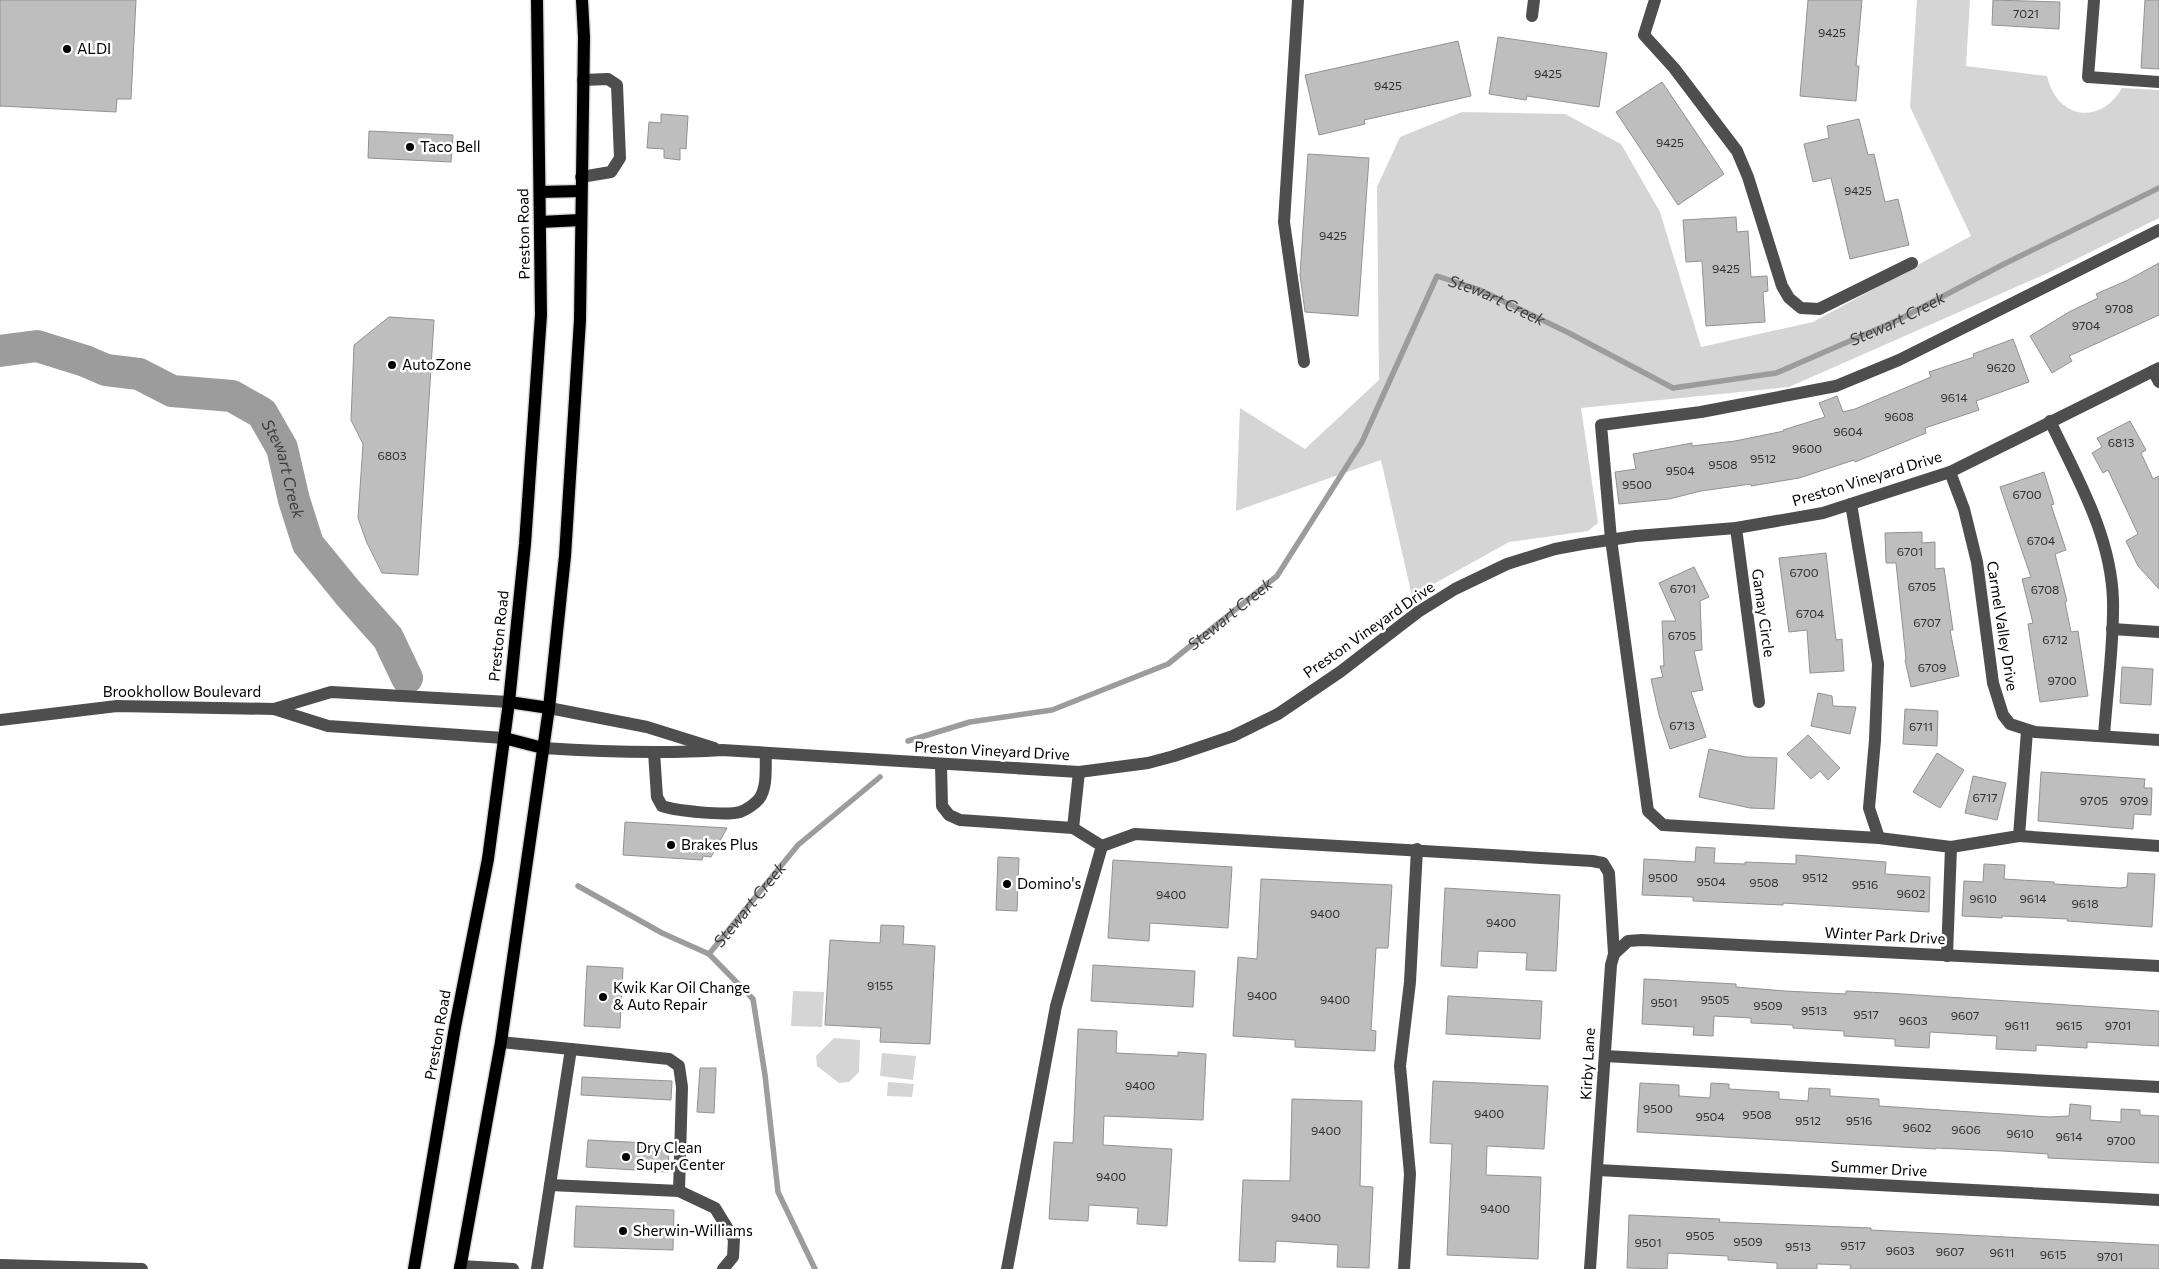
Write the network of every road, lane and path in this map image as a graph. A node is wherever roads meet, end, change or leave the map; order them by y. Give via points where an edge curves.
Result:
1 (537, 0) edge
2 (582, 0) edge
3 (1298, 0) edge
4 (1534, 0) edge
5 (1655, 0) edge
6 (2094, 0) edge
7 (1532, 16) dead end
8 (583, 80) junction
9 (2159, 82) edge
10 (581, 177) junction
11 (581, 191) junction
12 (540, 192) junction
13 (581, 220) junction
14 (540, 222) junction
15 (2159, 230) edge
16 (1912, 263) dead end
17 (1304, 362) dead end
18 (2157, 373) edge
19 (2050, 422) junction
20 (1950, 472) junction
21 (1851, 504) junction
22 (1736, 528) junction
23 (1611, 539) junction
24 (2112, 630) junction
25 (2159, 632) edge
26 (509, 702) junction
27 (1759, 702) dead end
28 (549, 708) junction
29 (274, 709) junction
30 (0, 720) edge
31 (2028, 731) junction
32 (2104, 736) junction
33 (504, 738) junction
34 (2159, 740) edge
35 (543, 748) junction
36 (722, 750) junction
37 (654, 752) junction
38 (766, 753) junction
39 (941, 764) junction
40 (1079, 772) junction
41 (1073, 828) junction
42 (2019, 836) junction
43 (1879, 838) junction
44 (1102, 846) junction
45 (2159, 846) edge
46 (1951, 847) junction
47 (1417, 849) junction
48 (1614, 954) junction
49 (1947, 956) junction
50 (2159, 966) edge
51 (501, 1042) junction
52 (571, 1049) junction
53 (1605, 1056) junction
54 (2159, 1087) edge
55 (1598, 1170) junction
56 (550, 1185) junction
57 (679, 1191) junction
58 (2159, 1200) edge
59 (0, 1265) edge
60 (460, 1268) edge
61 (142, 1269) edge
62 (414, 1269) edge
63 (512, 1269) edge
64 (537, 1269) edge
65 (723, 1269) edge
66 (1007, 1269) edge
67 (1404, 1269) edge
68 (1590, 1269) edge

1 - 12 main road, Preston Road
2 - 8 main road
3 - 17 street via 1284,222
4 - 7 street
5 - 16 street via 1644,35 1674,68 1737,151 1782,286 1794,304 1806,309 1819,309
6 - 9 street via 2088,77
8 - 10 main road
8 - 10 street via 608,79 617,85 620,158 611,172
10 - 11 main road
11 - 12 main road
11 - 13 main road
12 - 14 main road, Preston Road
13 - 14 main road
13 - 28 main road via 574,430
14 - 26 main road, Preston Road via 538,374
15 - 23 street via 1899,360 1836,386 1701,412 1601,425
18 - 19 street, Preston Vineyard Drive
19 - 20 street, Preston Vineyard Drive
19 - 24 street via 2098,525 2110,572
20 - 21 street, Preston Vineyard Drive
20 - 31 street, Carmel Valley Drive via 1964,509 1977,562 1992,683 1998,704 2010,724
21 - 22 street, Preston Vineyard Drive via 1823,513
21 - 43 street via 1878,664 1876,740 1869,808
22 - 23 street, Preston Vineyard Drive
22 - 27 street, Gamay Circle
23 - 40 street, Preston Vineyard Drive via 1555,549 1482,575 1418,612 1340,672 1278,714 1233,736 1148,763
23 - 43 street via 1648,811 1663,825
24 - 25 street
24 - 32 street
26 - 28 main road
26 - 29 street, Brookhollow Boulevard via 332,692
26 - 33 main road, Preston Road
28 - 35 main road
28 - 36 street, Preston Vineyard Drive via 647,727
29 - 30 street, Brookhollow Boulevard via 117,706
29 - 33 street, Brookhollow Boulevard via 328,726
31 - 32 street, Carmel Valley Drive
31 - 42 street
32 - 34 street, Carmel Valley Drive
33 - 35 main road
33 - 62 main road, Preston Road via 488,859 455,1027
35 - 37 street, Preston Vineyard Drive via 622,754
35 - 51 main road
36 - 37 street, Preston Vineyard Drive via 675,754
36 - 38 street, Preston Vineyard Drive
37 - 38 street via 657,797 662,806 724,812 740,812 759,799 765,780
38 - 39 street, Preston Vineyard Drive
39 - 40 street, Preston Vineyard Drive
39 - 41 street via 942,806 949,815 960,820
40 - 41 street
41 - 44 street
42 - 45 street
42 - 46 street
43 - 46 street
44 - 47 street via 1135,834
44 - 66 street via 1056,1006
46 - 49 street
47 - 48 street, Kirby Lane via 1603,863 1609,873
47 - 67 street via 1410,982 1400,1066 1410,1174
48 - 49 street, Winter Park Drive via 1628,941 1642,940
48 - 53 street, Kirby Lane via 1610,965
49 - 50 street, Winter Park Drive
51 - 52 street
51 - 60 main road
52 - 56 street
52 - 57 street via 669,1058 679,1066 682,1087
53 - 54 street
53 - 55 street, Kirby Lane
55 - 58 street, Summer Drive
55 - 68 street, Kirby Lane
56 - 57 street
56 - 64 street
57 - 65 street via 715,1208 734,1238 733,1257
59 - 61 street
60 - 63 street

